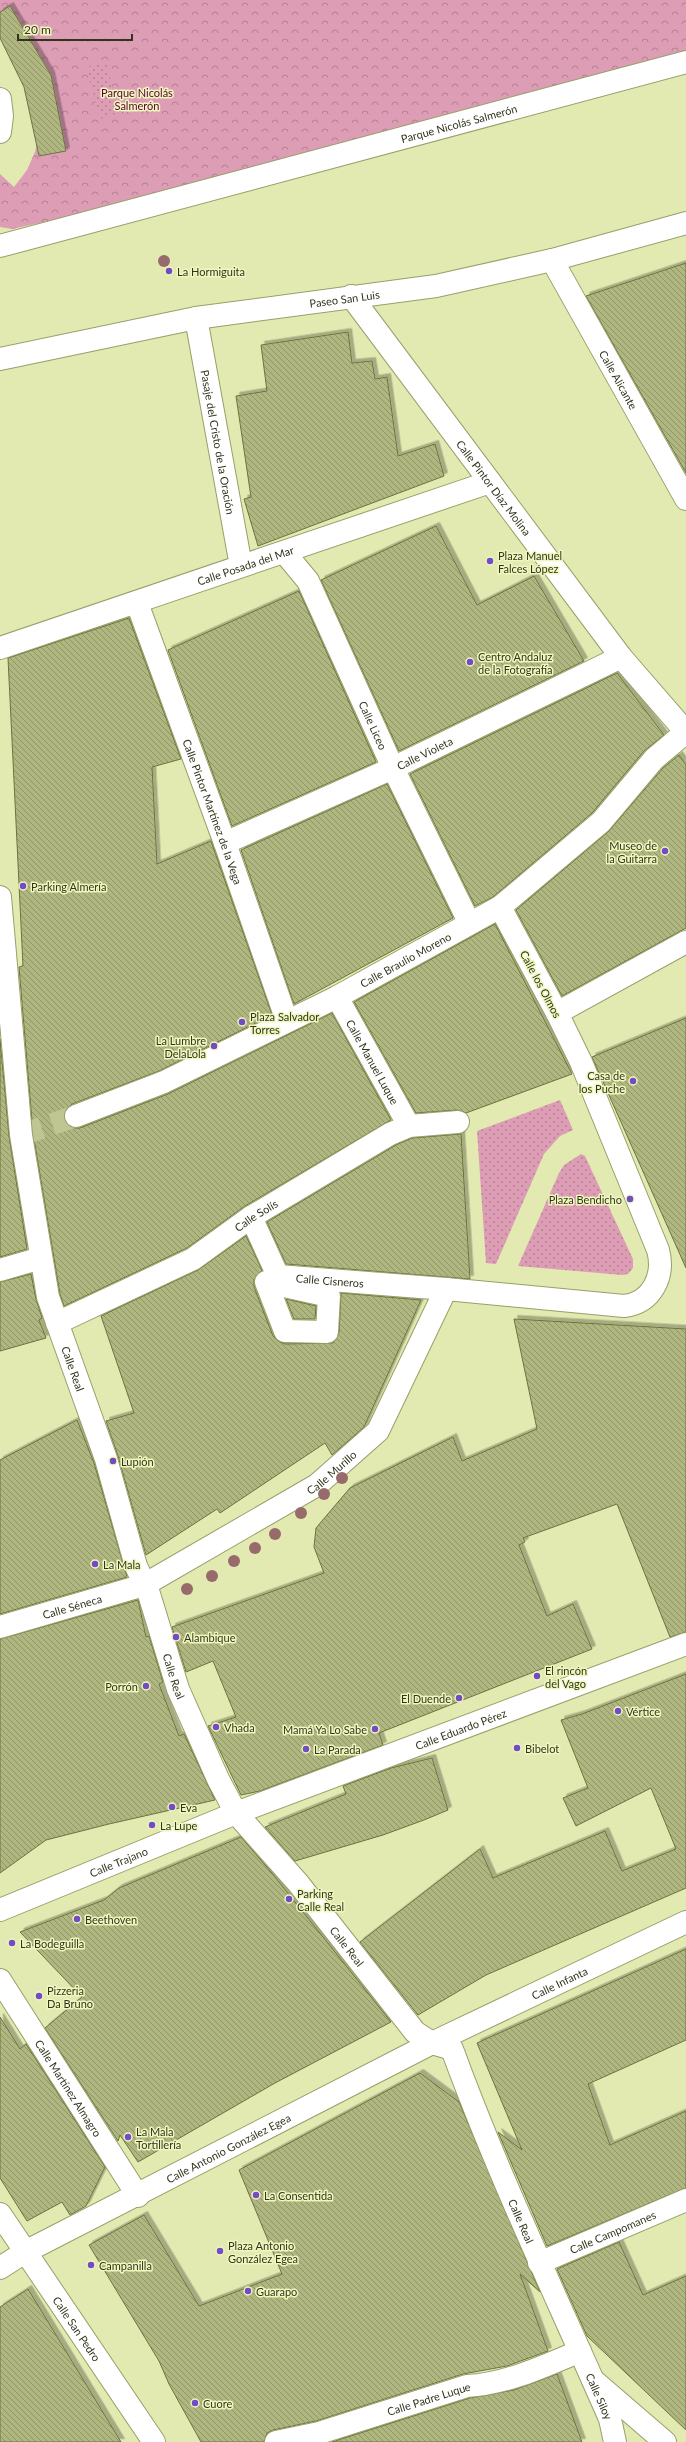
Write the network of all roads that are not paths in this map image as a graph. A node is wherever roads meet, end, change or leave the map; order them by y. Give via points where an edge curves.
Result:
1 (686, 62) edge
2 (0, 100) edge
3 (0, 132) edge
4 (686, 223) edge
5 (0, 246) edge
6 (552, 260) junction
7 (351, 296) junction
8 (196, 318) junction
9 (0, 359) edge
10 (490, 482) junction
11 (686, 499) edge
12 (284, 552) junction
13 (241, 566) junction
14 (137, 603) junction
15 (0, 648) edge
16 (621, 657) junction
17 (686, 732) edge
18 (394, 768) junction
19 (225, 843) junction
20 (0, 897) edge
21 (500, 907) junction
22 (470, 922) junction
23 (686, 942) edge
24 (337, 997) junction
25 (557, 1013) junction
26 (287, 1021) junction
27 (76, 1116) tunnel mouth
28 (458, 1122) dead end
29 (409, 1126) junction
30 (251, 1218) junction
31 (41, 1258) junction
32 (0, 1270) edge
33 (446, 1289) junction
34 (56, 1323) junction
35 (144, 1585) junction
36 (0, 1627) edge
37 (686, 1644) edge
38 (236, 1813) junction
39 (0, 1910) edge
40 (686, 1922) edge
41 (0, 1980) edge
42 (432, 2043) junction
43 (138, 2196) junction
44 (686, 2200) edge
45 (0, 2214) edge
46 (25, 2252) junction
47 (539, 2264) junction
48 (0, 2268) edge
49 (580, 2351) junction
50 (593, 2380) junction
51 (154, 2442) edge
52 (276, 2442) edge
53 (615, 2442) edge
54 (665, 2442) edge

1 - 5 street, Parque Nicolás Salmerón
2 - 3 street
4 - 6 street, Paseo San Luis
6 - 7 street, Paseo San Luis via 436,286
6 - 11 street, Calle Alicante
7 - 8 street, Paseo San Luis
7 - 10 street, Calle Pintor Díaz Molina
8 - 9 street, Paseo San Luis
8 - 13 street, Pasaje del Cristo de la Oración
10 - 12 street, Calle Posada del Mar
10 - 16 street, Calle Pintor Díaz Molina
12 - 13 street, Calle Posada del Mar
12 - 18 street, Calle Liceo via 308,581
13 - 14 street, Calle Posada del Mar
14 - 15 street, Calle Posada del Mar
14 - 19 street, Calle Pintor Martínez de la Vega
16 - 17 street, Calle Pintor Díaz Molina
16 - 18 street, Calle Violeta
17 - 21 street, Calle Braulio Moreno via 654,759 601,822
18 - 19 street, Calle Violeta
18 - 22 street, Calle Liceo
19 - 26 street, Calle Pintor Martínez de la Vega
20 - 31 street, Calle Real via 20,1127
21 - 22 street, Calle Braulio Moreno
21 - 25 street, Calle los Olmos
22 - 24 street, Calle Braulio Moreno
23 - 25 street
24 - 26 street, Calle Braulio Moreno
24 - 29 street, Calle Manuel Luque
25 - 33 street, Calle los Olmos via 581,1062 658,1250 660,1273 653,1288 640,1302 624,1306
26 - 27 street, Calle Braulio Moreno via 164,1082
28 - 29 street, Calle Solís
29 - 30 street, Calle Solís via 390,1134
30 - 33 street, Calle Cisneros via 278,1276
30 - 34 street, Calle Solís via 193,1259
31 - 32 street
31 - 34 street, Calle Real
33 - 35 street, Calle Murillo via 378,1431 317,1485
34 - 35 street, Calle Real via 106,1459 136,1566
35 - 36 street, Calle Séneca
35 - 38 street, Calle Real via 181,1699
37 - 38 street, Calle Eduardo Pérez
38 - 39 street, Calle Trajano
38 - 42 street, Calle Real via 298,1883 414,2032
40 - 42 street, Calle Infanta
41 - 43 street, Calle Martínez Almagro
42 - 43 street, Calle Antonio González Egea
42 - 47 street, Calle Real via 452,2049
43 - 46 street, Calle Antonio González Egea
44 - 47 street, Calle Campomanes
45 - 46 street, Calle San Pedro
46 - 48 street, Calle Antonio González Egea
46 - 51 street, Calle San Pedro
47 - 49 street, Calle Real
49 - 50 street, Calle Siloy
49 - 52 street, Calle Padre Luque via 488,2385 466,2386 319,2433
50 - 53 street, Calle Siloy via 610,2419
50 - 54 street

